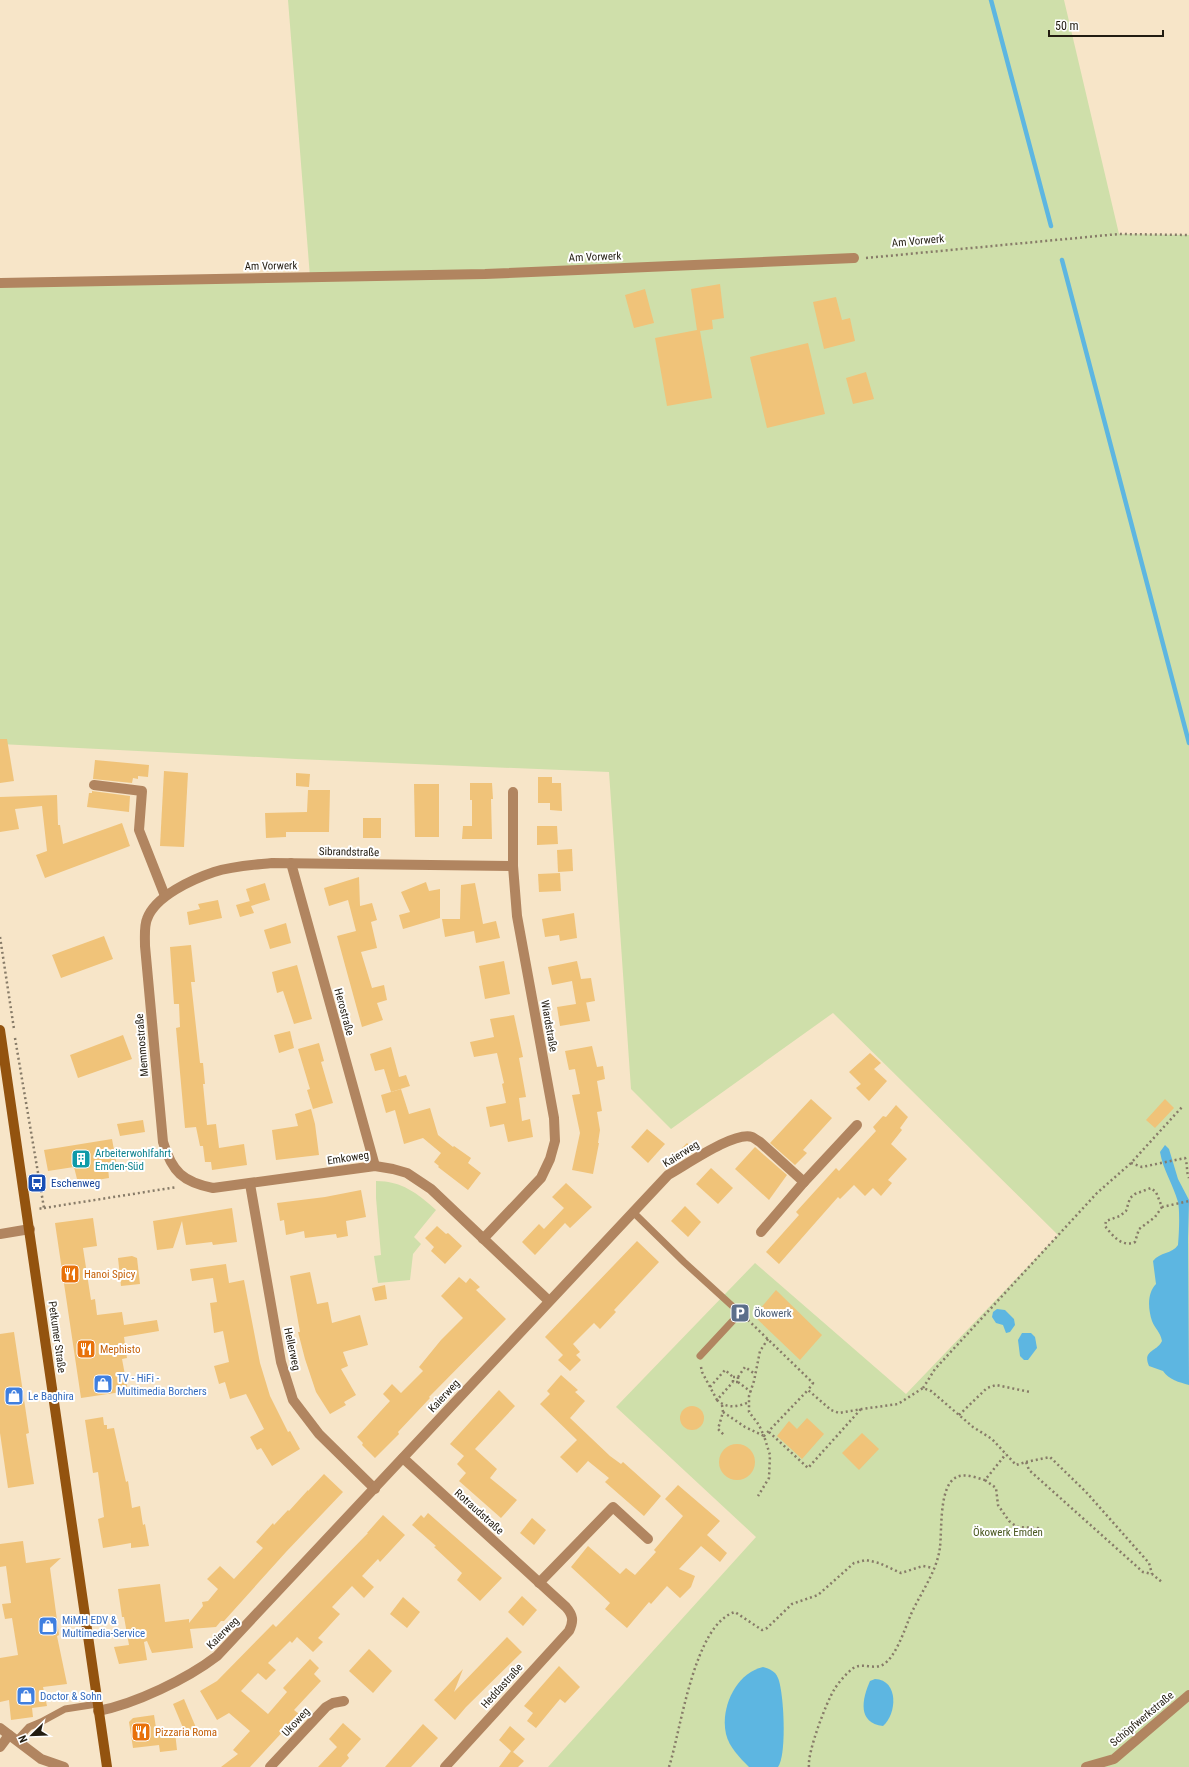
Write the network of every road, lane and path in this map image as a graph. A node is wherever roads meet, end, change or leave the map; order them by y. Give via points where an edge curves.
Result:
1 (1189, 234) edge
2 (854, 258) joint
3 (0, 283) edge
4 (94, 785) dead end
5 (513, 792) dead end
6 (291, 863) junction
7 (513, 866) junction
8 (189, 884) joint
9 (165, 896) junction
10 (0, 937) edge
11 (0, 1030) edge
12 (14, 1030) dead end
13 (15, 1037) dead end
14 (1182, 1106) dead end
15 (857, 1126) dead end
16 (1131, 1163) junction
17 (375, 1166) junction
18 (1189, 1178) edge
19 (804, 1182) junction
20 (250, 1184) junction
21 (197, 1185) junction
22 (1189, 1201) edge
23 (1162, 1207) junction
24 (44, 1208) junction
25 (27, 1210) junction
26 (633, 1212) junction
27 (30, 1229) junction
28 (760, 1232) dead end
29 (0, 1234) edge
30 (483, 1239) junction
31 (549, 1301) junction
32 (740, 1313) junction
33 (768, 1339) junction
34 (700, 1356) joint
35 (755, 1374) junction
36 (733, 1377) junction
37 (738, 1377) junction
38 (733, 1382) junction
39 (738, 1382) junction
40 (710, 1388) junction
41 (923, 1388) junction
42 (808, 1390) junction
43 (751, 1392) junction
44 (1030, 1392) dead end
45 (717, 1400) junction
46 (749, 1402) junction
47 (722, 1405) junction
48 (862, 1409) junction
49 (723, 1412) junction
50 (959, 1415) junction
51 (769, 1432) junction
52 (725, 1436) dead end
53 (764, 1436) junction
54 (1006, 1454) junction
55 (403, 1458) junction
56 (1026, 1462) junction
57 (985, 1480) junction
58 (374, 1488) junction
59 (758, 1496) dead end
60 (1040, 1536) dead end
61 (648, 1539) dead end
62 (933, 1568) junction
63 (1152, 1574) junction
64 (539, 1583) junction
65 (1162, 1583) dead end
66 (573, 1619) joint
67 (1189, 1695) edge
68 (344, 1701) dead end
69 (98, 1707) junction
70 (0, 1728) edge
71 (12, 1738) junction
72 (0, 1747) edge
73 (41, 1763) edge
74 (64, 1767) edge
75 (106, 1767) edge
76 (270, 1767) edge
77 (445, 1767) edge
78 (669, 1767) edge
79 (809, 1767) edge
80 (1086, 1767) edge

1 - 2 path, Am Vorwerk via 1120,234
2 - 3 street, Am Vorwerk via 485,274
4 - 9 street via 142,791 139,830
5 - 7 street, Wiardstraße
6 - 7 street, Sibrandstraße
6 - 8 street, Sibrandstraße via 244,865 213,872
6 - 17 street, Herostraße
7 - 30 street, Wiardstraße via 517,916 554,1118 555,1141 541,1178
8 - 9 street, Memmostraße
9 - 21 street, Memmostraße via 156,903 147,919 145,946 163,1142 173,1168
10 - 12 path
11 - 25 main road, Petkumer Straße
13 - 24 path
14 - 16 path
15 - 19 street
16 - 18 path via 1142,1167 1185,1158
16 - 41 path via 1086,1204 935,1369
17 - 20 street, Emkoweg
17 - 30 street, Emkoweg via 407,1174 431,1189
19 - 26 street, Kaierweg via 760,1142 751,1137 734,1138 668,1175
19 - 28 street
20 - 21 street, Emkoweg via 213,1188
20 - 58 street, Hellerweg via 281,1362 291,1395 319,1434
21 - 24 path via 163,1188
22 - 23 path
23 - 23 path via 1156,1192 1151,1188 1130,1198 1126,1211 1106,1221 1105,1226 1113,1236 1131,1244 1135,1242 1139,1229 1155,1217
24 - 25 path
25 - 27 main road, Petkumer Straße
26 - 31 street, Kaierweg
26 - 32 lane
27 - 29 street
27 - 69 main road, Petkumer Straße
30 - 31 street, Emkoweg
31 - 55 street, Kaierweg
32 - 33 path
32 - 34 lane
33 - 35 path via 760,1351
33 - 42 path via 813,1383
34 - 40 path via 702,1372
35 - 37 path via 745,1367
35 - 43 path
36 - 37 path
36 - 38 path
36 - 40 path via 725,1370
37 - 39 path
38 - 39 path
38 - 45 path
39 - 43 path
40 - 45 path
41 - 48 path via 898,1404
41 - 50 path via 931,1391
42 - 48 path via 831,1410 839,1413
42 - 51 path
43 - 46 path
44 - 50 path via 996,1385 987,1388
45 - 47 path
46 - 47 path via 740,1407
46 - 53 path via 749,1412
47 - 49 path
48 - 51 path via 808,1468
49 - 52 path via 718,1429
49 - 53 path
50 - 54 path via 992,1439
51 - 53 path
53 - 59 path via 770,1455 769,1478
54 - 56 path via 1016,1465
54 - 57 path
55 - 58 street, Kaierweg
55 - 64 street, Rotraudstraße
56 - 63 path via 1029,1470 1143,1572
56 - 63 path via 1050,1457 1092,1498 1149,1563
57 - 60 path via 996,1488 998,1505 1009,1521 1017,1527 1038,1528
57 - 62 path via 966,1475 955,1478 947,1488 940,1550
58 - 69 street, Kaierweg via 217,1656 202,1668 122,1705
61 - 64 street via 612,1507
62 - 78 path via 923,1566 901,1573 866,1560 854,1563 818,1595 792,1604 762,1630 735,1612 727,1614 718,1622 706,1641 691,1677
62 - 79 path via 899,1645 884,1664 875,1667 862,1664 852,1669 834,1689 808,1760
63 - 65 path
64 - 66 street, Rotraudstraße via 566,1607
66 - 77 street, Heddastraße via 569,1631
67 - 80 street, Schöpfwerkstraße via 1114,1759
68 - 76 street, Ukoweg via 326,1707
69 - 71 lane via 65,1709
69 - 75 main road, Petkumer Straße
70 - 71 street
71 - 72 street
71 - 73 street
73 - 74 street

